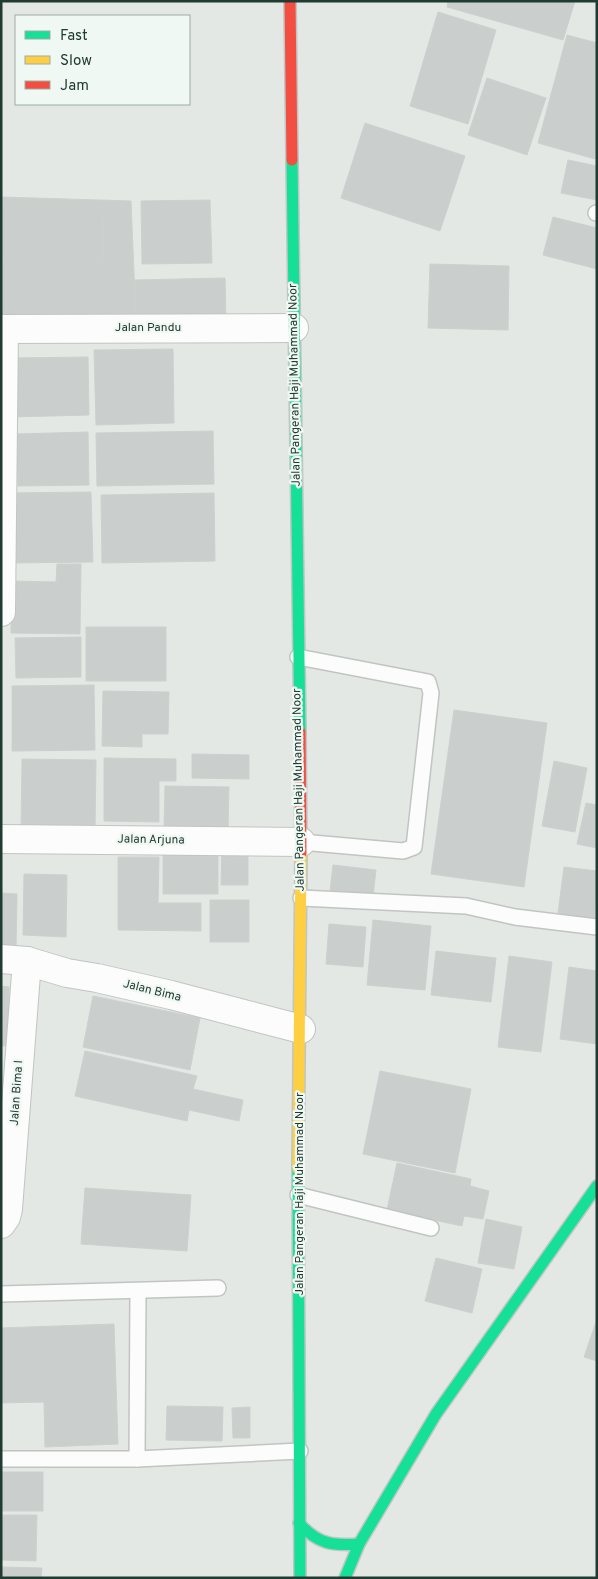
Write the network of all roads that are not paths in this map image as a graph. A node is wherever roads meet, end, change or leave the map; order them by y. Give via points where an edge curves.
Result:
1 (290, 1) edge
2 (294, 328) junction
3 (3, 329) edge
4 (1, 612) edge
5 (298, 657) junction
6 (1, 839) edge
7 (302, 842) junction
8 (300, 898) junction
9 (597, 927) edge
10 (14, 960) edge
11 (301, 1029) junction
12 (597, 1186) edge
13 (298, 1195) junction
14 (1, 1224) edge
15 (431, 1228) dead end
16 (218, 1288) dead end
17 (138, 1290) junction
18 (1, 1294) edge
19 (300, 1451) junction
20 (138, 1459) junction
21 (1, 1460) edge
22 (299, 1523) junction
23 (360, 1544) junction
24 (300, 1578) edge
25 (345, 1578) edge

1 - 2 main road, Jalan Pangeran Haji Muhammad Noor
2 - 3 street, Jalan Pandu
2 - 5 main road, Jalan Pangeran Haji Muhammad Noor
3 - 4 street
5 - 7 main road, Jalan Pangeran Haji Muhammad Noor
5 - 7 lane via 423,680 428,682 431,693 414,848 403,851
6 - 7 street, Jalan Arjuna
7 - 8 main road, Jalan Pangeran Haji Muhammad Noor
8 - 9 lane via 466,906 515,917
8 - 11 main road, Jalan Pangeran Haji Muhammad Noor
10 - 11 street, Jalan Bima via 171,995
10 - 14 street, Jalan Bima I via 8,1209
11 - 13 main road, Jalan Pangeran Haji Muhammad Noor
12 - 23 main road via 436,1414
13 - 15 lane
13 - 19 main road, Jalan Pangeran Haji Muhammad Noor
16 - 17 lane
17 - 18 lane
17 - 20 lane
19 - 20 lane
19 - 22 main road, Jalan Pangeran Haji Muhammad Noor
20 - 21 lane
22 - 23 main road via 317,1542
22 - 24 main road, Jalan Pangeran Haji Muhammad Noor
23 - 25 main road

